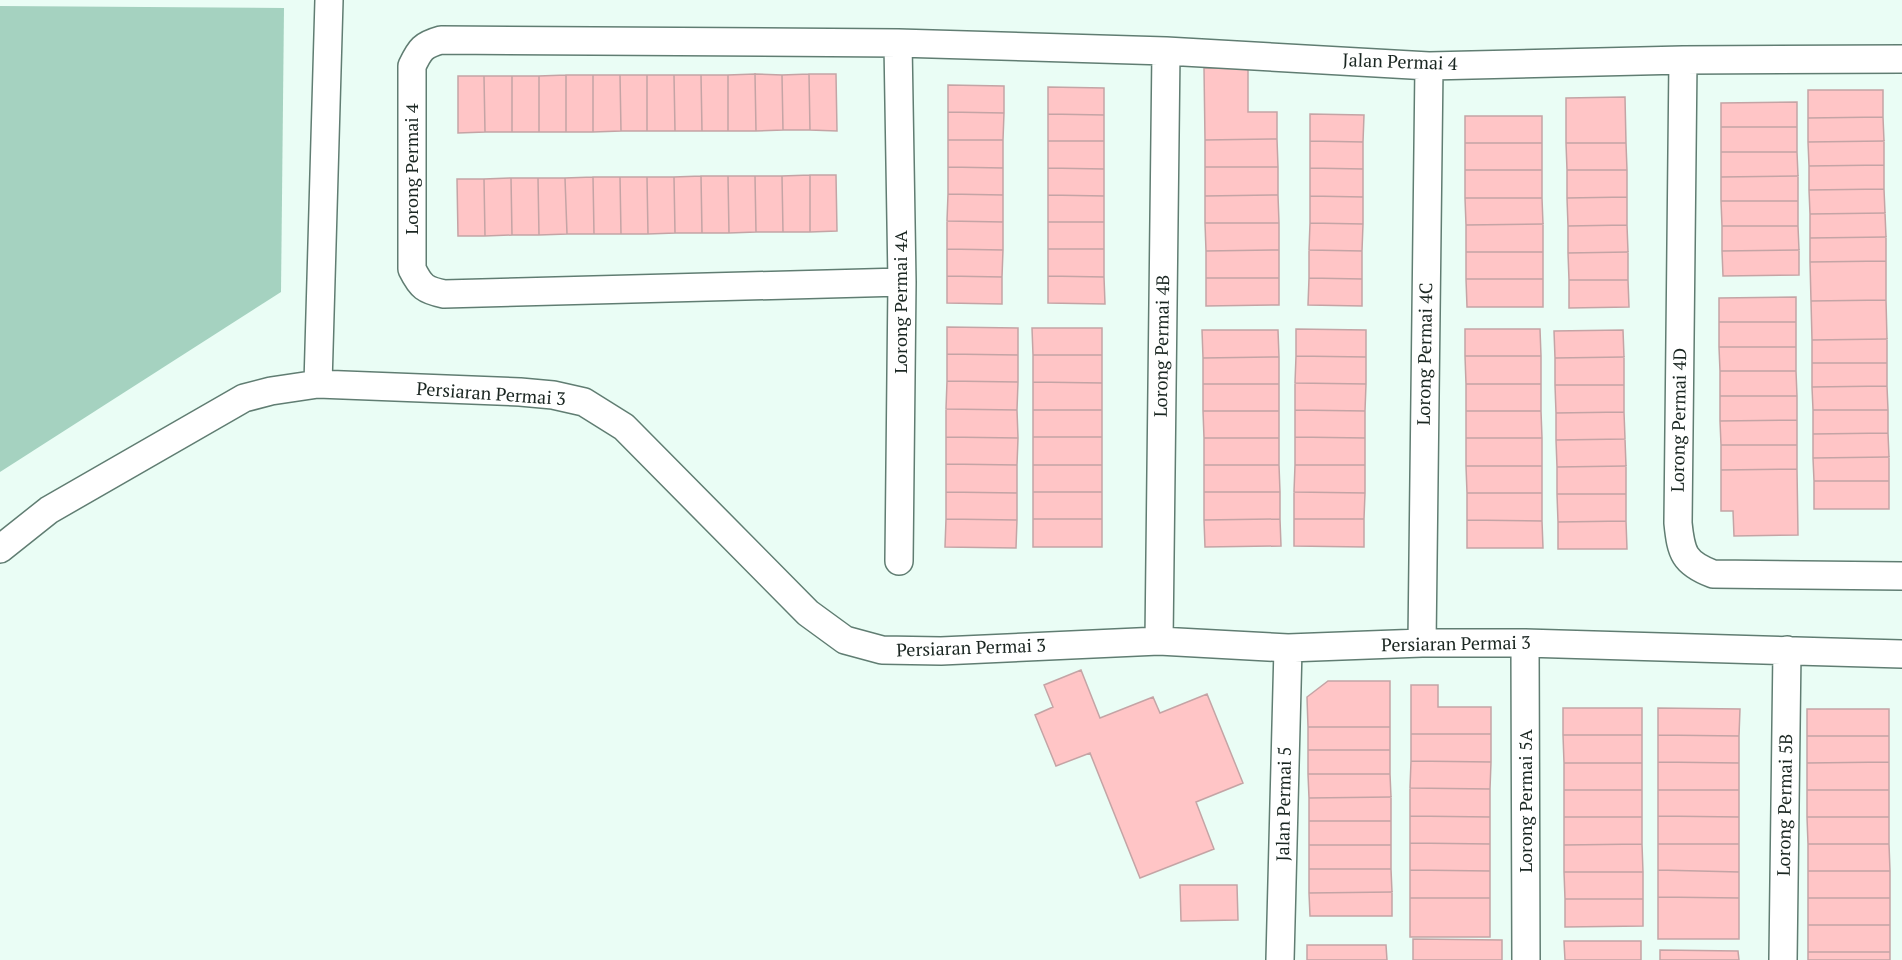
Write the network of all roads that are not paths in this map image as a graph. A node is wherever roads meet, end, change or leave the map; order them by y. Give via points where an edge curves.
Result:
1 (329, 0) edge
2 (898, 43) junction
3 (1166, 51) junction
4 (1902, 59) edge
5 (1683, 60) junction
6 (1429, 66) junction
7 (902, 282) junction
8 (318, 384) junction
9 (0, 549) edge
10 (899, 561) dead end
11 (1902, 576) edge
12 (1159, 641) junction
13 (1422, 643) junction
14 (1525, 643) junction
15 (1288, 648) junction
16 (1787, 650) junction
17 (1902, 654) edge
18 (1280, 960) edge
19 (1526, 960) edge
20 (1783, 960) edge

1 - 8 street
2 - 3 street, Jalan Permai 4
2 - 7 street, Lorong Permai 4A
2 - 7 street, Lorong Permai 4 via 441,40 426,44 411,66 412,268 429,291 444,294
3 - 6 street, Jalan Permai 4
3 - 12 street, Lorong Permai 4B
4 - 5 street, Jalan Permai 4
5 - 6 street, Jalan Permai 4
5 - 11 street, Lorong Permai 4D via 1677,523 1686,556 1695,567 1713,574
6 - 13 street, Lorong Permai 4C
7 - 10 street, Lorong Permai 4A
8 - 9 street, Persiaran Permai 3 via 243,398 49,510
8 - 12 street, Persiaran Permai 3 via 520,392 585,402 624,427 808,614 845,640 882,650 941,651
12 - 15 street, Persiaran Permai 3
13 - 14 street, Persiaran Permai 3
13 - 15 street, Persiaran Permai 3
14 - 16 street, Persiaran Permai 3
14 - 19 street, Lorong Permai 5A
15 - 18 street, Jalan Permai 5
16 - 17 street, Persiaran Permai 3
16 - 20 street, Lorong Permai 5B

